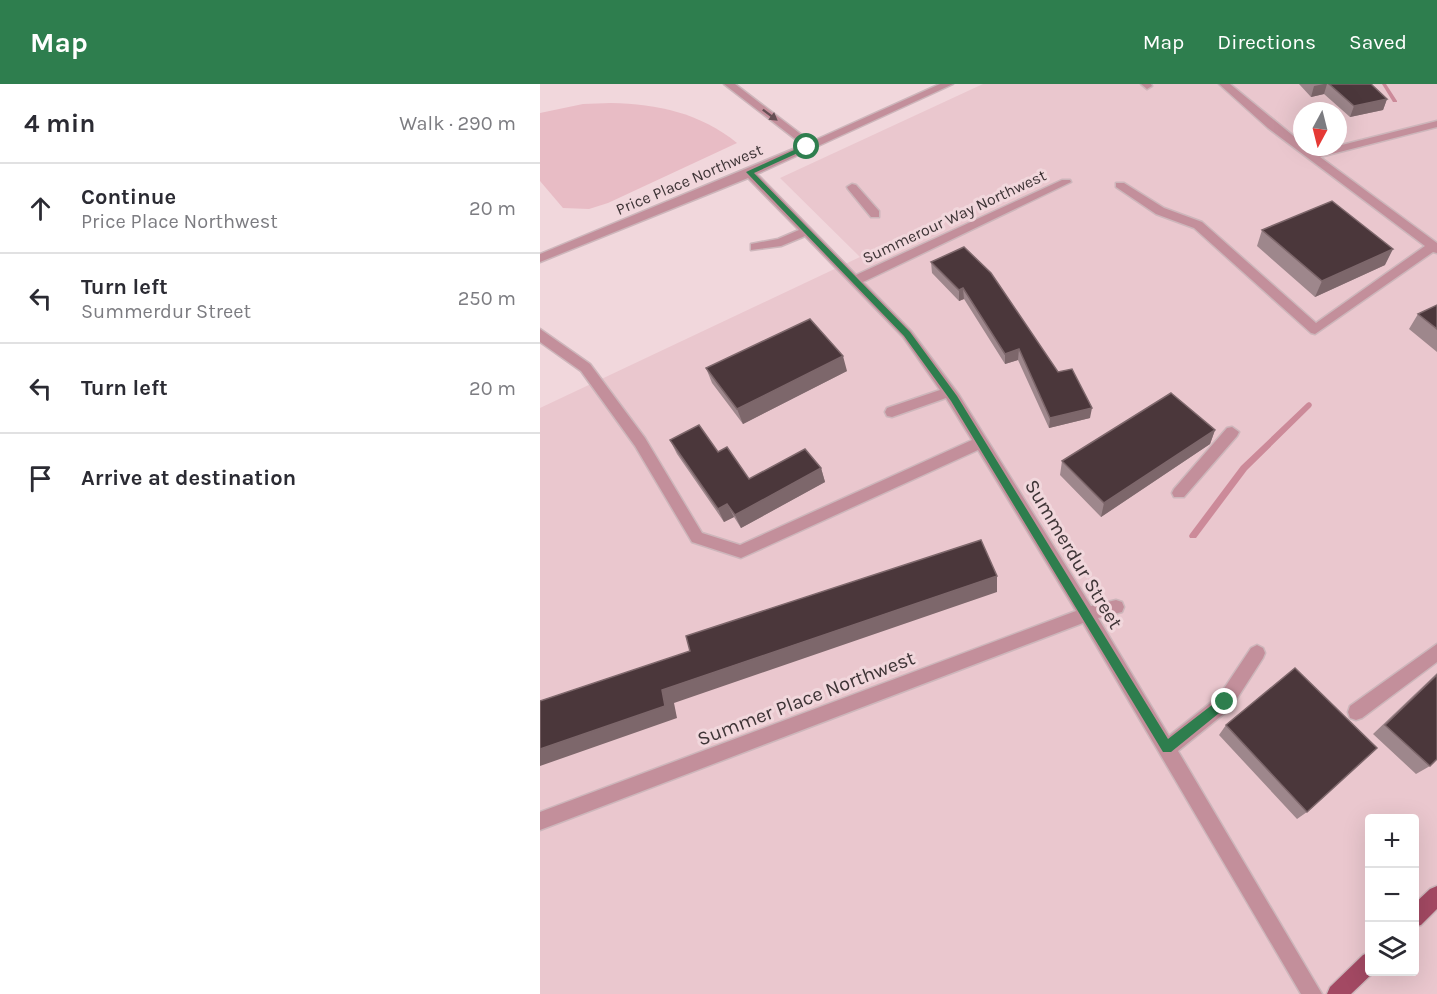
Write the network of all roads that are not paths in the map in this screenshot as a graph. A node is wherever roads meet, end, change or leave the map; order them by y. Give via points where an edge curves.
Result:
1 (729, 84) edge
2 (948, 84) edge
3 (1224, 84) edge
4 (1437, 124) edge
5 (1293, 140) edge
6 (810, 146) junction
7 (1347, 147) edge
8 (1312, 156) edge
9 (750, 172) junction
10 (1066, 182) dead end
11 (1120, 185) dead end
12 (852, 187) dead end
13 (875, 214) dead end
14 (808, 230) junction
15 (755, 247) dead end
16 (1435, 248) edge
17 (540, 258) edge
18 (856, 280) junction
19 (540, 334) edge
20 (949, 392) junction
21 (892, 412) dead end
22 (1232, 432) dead end
23 (981, 442) junction
24 (1179, 493) dead end
25 (1116, 607) dead end
26 (1087, 614) junction
27 (1437, 652) edge
28 (1257, 653) dead end
29 (1356, 712) dead end
30 (1167, 748) junction
31 (540, 821) edge
32 (1437, 896) edge
33 (1419, 913) edge
34 (1365, 967) edge
35 (1312, 994) edge
36 (1337, 994) edge

1 -> 6 street
2 - 6 street, Price Place Northwest
3 - 5 street
4 - 7 street
6 - 9 street, Price Place Northwest
8 - 16 street
9 - 14 street, Summerdur Street
9 - 17 street, Price Place Northwest
10 - 18 street, Summerour Way Northwest
11 - 16 street via 1160,211 1198,225 1315,330
12 - 13 street
14 - 15 street via 781,242
14 - 18 street, Summerdur Street
18 - 20 street, Summerdur Street via 907,334
19 - 23 street via 549,346 585,363 640,442 697,538 741,552
20 - 21 street
20 - 23 street, Summerdur Street
22 - 24 street
23 - 26 street, Summerdur Street
25 - 26 street, Summer Place Northwest
26 - 30 street, Summerdur Street
26 - 31 street, Summer Place Northwest
27 - 29 street
28 - 30 street via 1225,702
30 - 35 street, Summerdur Street
32 - 33 main road
34 - 36 main road

